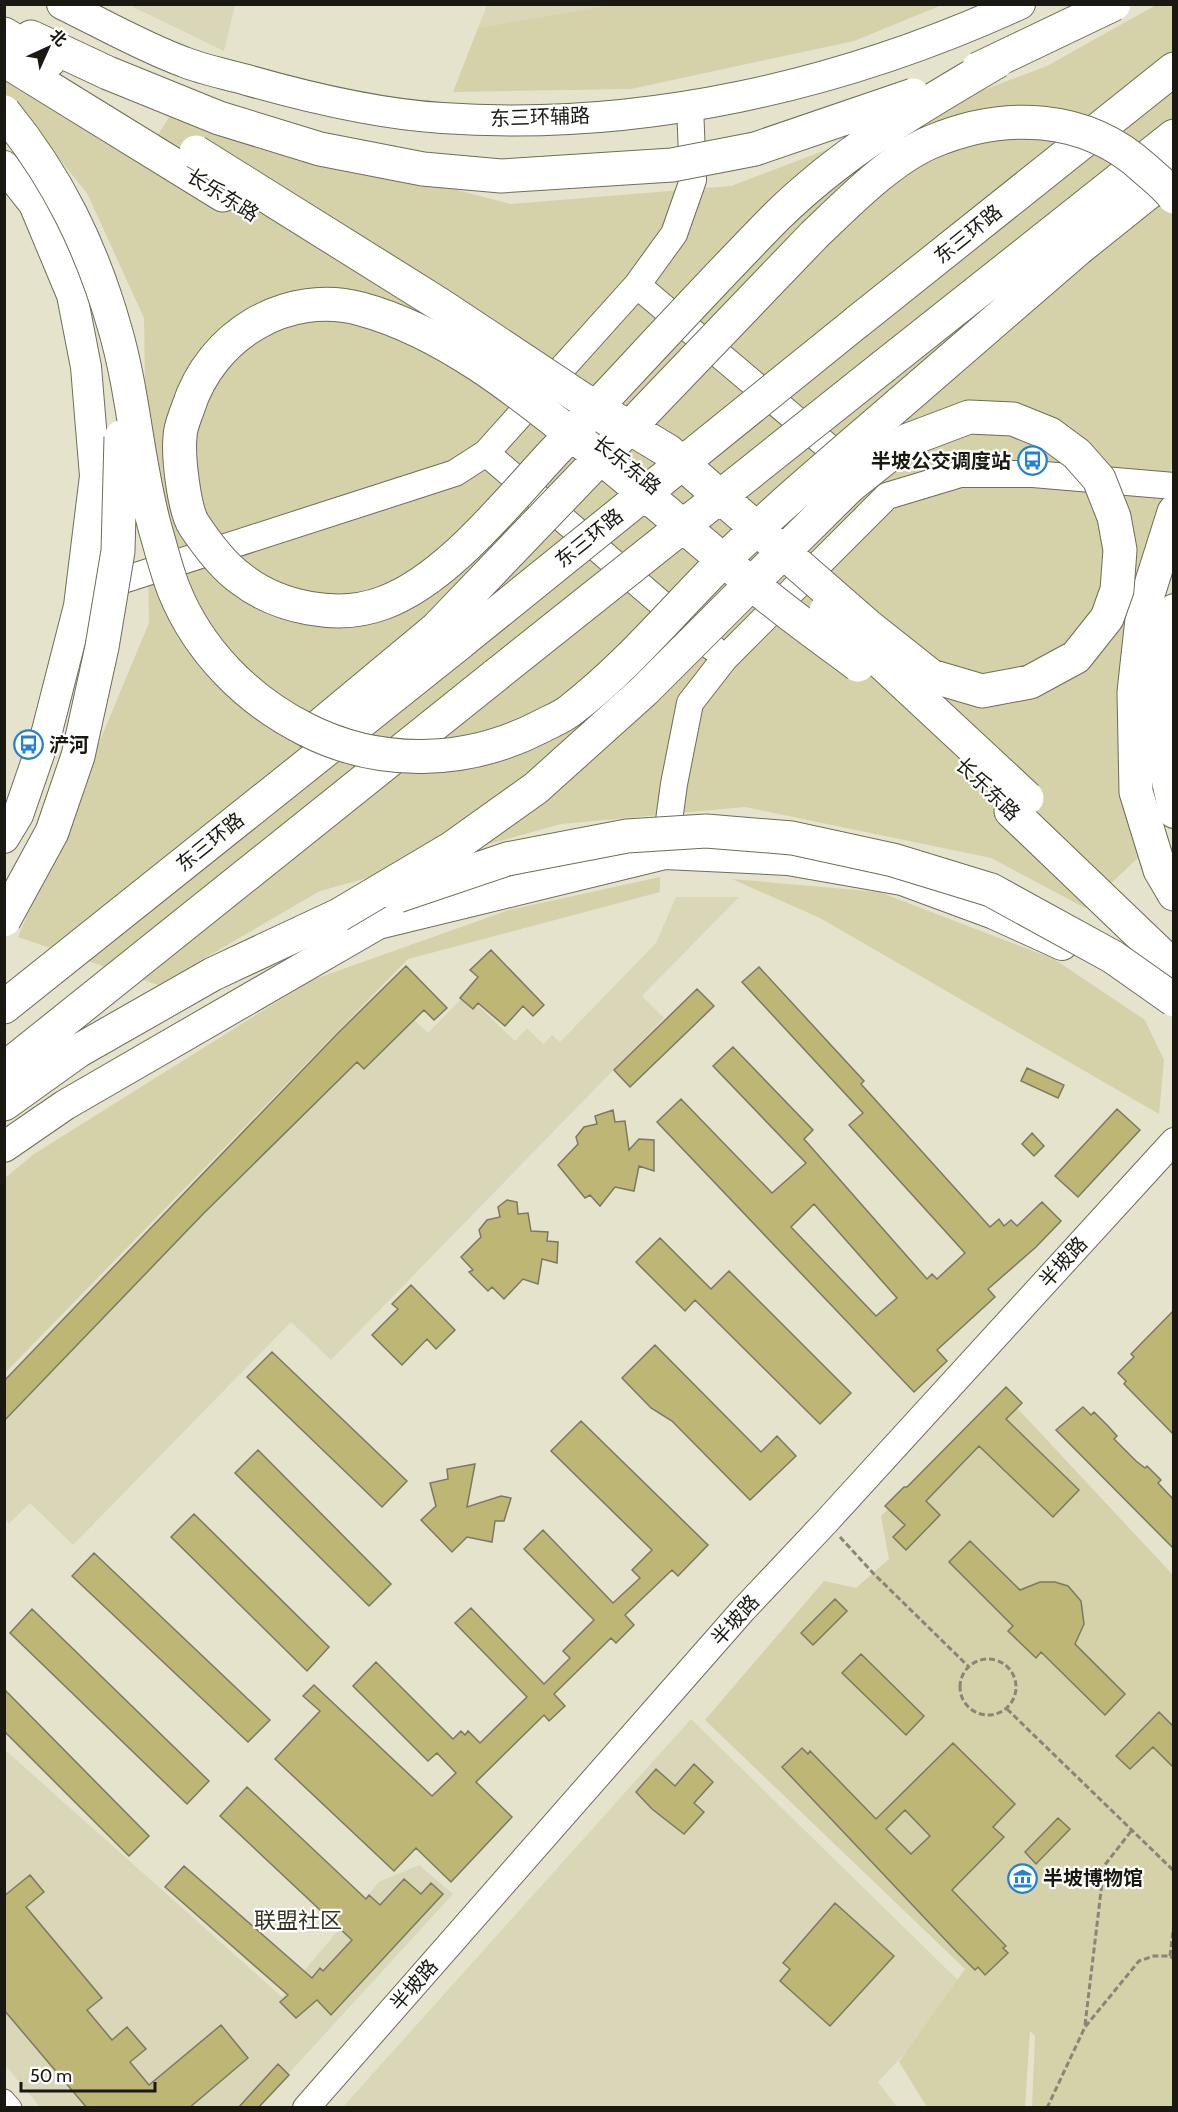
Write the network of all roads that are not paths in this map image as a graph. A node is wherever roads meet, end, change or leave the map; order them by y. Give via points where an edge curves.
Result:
1 (62, 4) edge
2 (1020, 4) edge
3 (1114, 4) edge
4 (4, 26) edge
5 (4, 34) edge
6 (4, 60) edge
7 (998, 61) junction
8 (1173, 69) edge
9 (690, 106) junction
10 (4, 112) edge
11 (1173, 136) edge
12 (4, 166) edge
13 (1173, 171) edge
14 (1173, 197) edge
15 (637, 285) junction
16 (116, 330) junction
17 (585, 401) junction
18 (486, 453) junction
19 (1173, 486) edge
20 (886, 496) junction
21 (1173, 512) edge
22 (82, 576) junction
23 (1173, 609) edge
24 (449, 635) junction
25 (725, 658) junction
26 (858, 665) junction
27 (1173, 813) edge
28 (4, 838) edge
29 (665, 854) junction
30 (1173, 894) edge
31 (339, 915) junction
32 (4, 920) edge
33 (1173, 940) edge
34 (1173, 967) edge
35 (1173, 1000) edge
36 (4, 1007) edge
37 (1173, 1014) edge
38 (4, 1069) edge
39 (4, 1104) edge
40 (1173, 1141) edge
41 (4, 1147) edge
42 (4, 2100) edge
43 (309, 2106) edge
44 (11, 2108) edge

1 - 9 main road, 东三环辅路 via 184,62 311,99 442,118 561,119
2 - 9 main road, 东三环辅路 via 963,31 786,88
3 - 7 main road, bridge
4 - 7 main road, bridge via 219,118 320,149 423,169 501,176 672,165 755,149 848,119
5 - 17 main road, 长乐东路, bridge via 439,304
6 - 26 main road, 长乐东路, bridge via 440,328 549,403 639,473
7 - 26 main road, bridge via 850,151 780,214 584,420 576,429 568,438 473,539 426,580 382,604 331,612 281,601 240,578 207,544 189,518 179,435 192,394 221,348 258,321 307,303 359,308 416,330 495,376 566,430 574,436 660,505 761,592
8 - 24 main road, 东三环路, bridge via 857,322
9 - 15 street via 693,180 674,234
10 - 16 main road, bridge via 45,165 82,233
11 - 38 main road, bridge
12 - 22 main road via 34,204 68,285 86,367 95,476
13 - 16 main road, bridge via 744,540 624,664 569,712 521,737 475,752 431,758 364,751 318,736 280,716 239,685 203,642 175,591 154,525
14 - 24 main road, bridge via 1125,150 1085,131 1045,123 988,124 930,142 878,176 814,235
15 - 18 street
15 - 20 street
16 - 32 main road, bridge via 122,453 118,551 102,647 78,756 52,832
17 - 31 main road, bridge via 668,451 781,550 790,557 868,626 931,676 982,691 1030,682 1076,657 1107,618 1117,590 1120,550 1114,517 1099,479 1077,454 1050,434 1012,419 969,417 908,440 850,486 786,550 778,558 770,566 754,582 645,690 536,788 452,848
17 - 33 main road, 长乐东路, bridge via 654,457 879,658
18 - 22 street via 455,473 114,583
18 - 25 street
19 - 20 street via 1033,474 960,474
20 - 25 street
21 - 30 main road via 1143,610 1134,693 1136,792 1160,870
22 - 28 main road via 79,606 46,731 18,815
23 - 27 main road via 1161,661 1157,703 1159,743
24 - 36 main road via 143,870 71,933 32,985
25 - 29 street via 690,703
26 - 34 main road, 长乐东路
29 - 37 main road via 788,860 902,880 1049,939 1122,977
29 - 41 main road via 378,924 65,1105
31 - 35 main road, bridge via 507,859 627,836 706,831 792,838 893,860 991,890 1113,957
31 - 39 main road via 213,974 78,1051
40 - 43 street, 半坡路 via 742,1610
42 - 44 street

